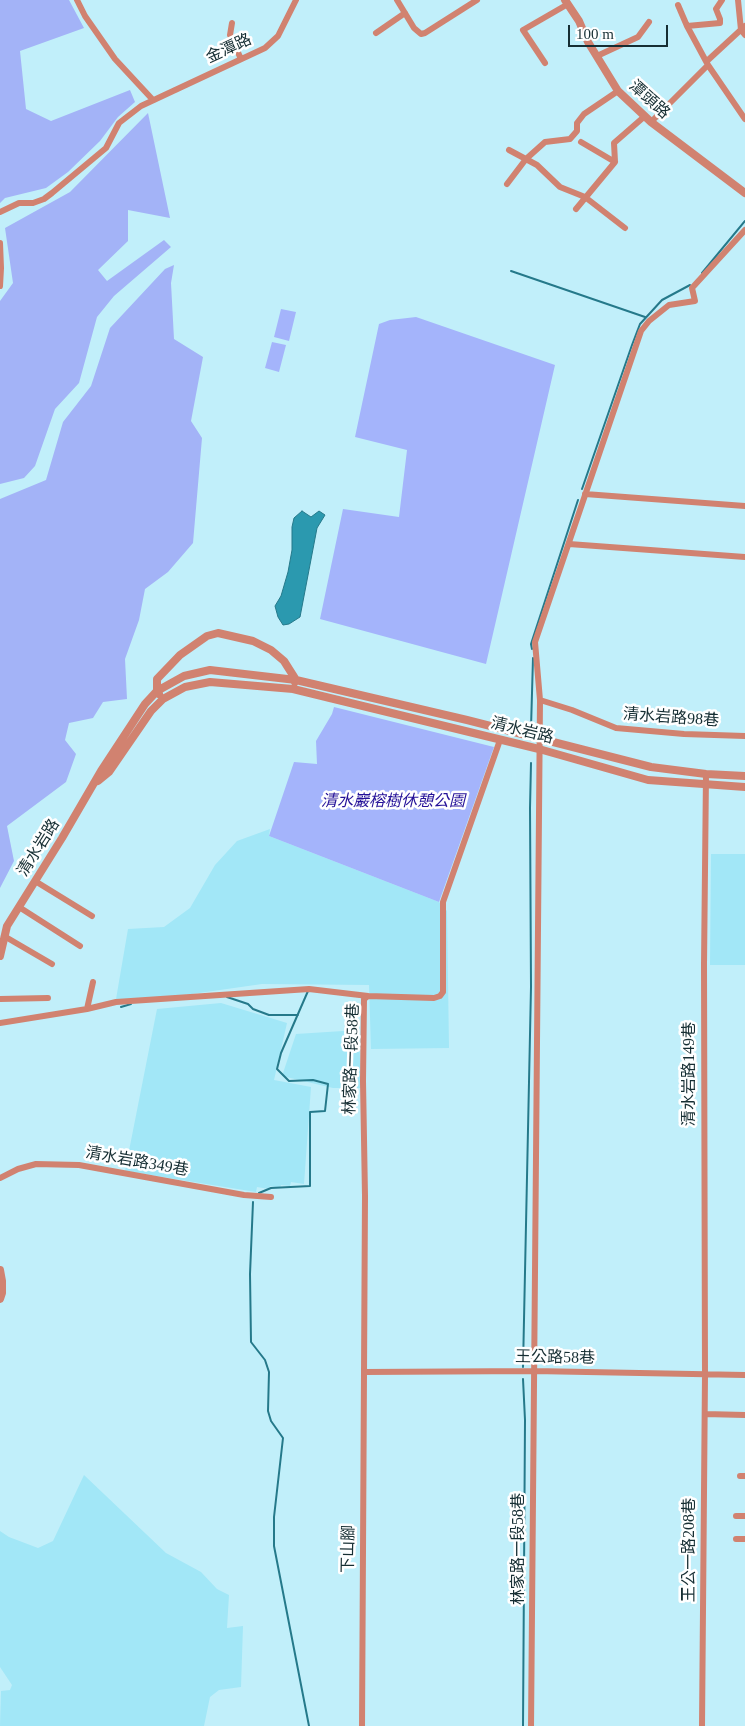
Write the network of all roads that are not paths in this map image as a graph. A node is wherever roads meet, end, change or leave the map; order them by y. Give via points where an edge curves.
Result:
1 (77, 0) edge
2 (296, 0) edge
3 (397, 0) edge
4 (477, 0) edge
5 (722, 0) edge
6 (738, 0) edge
7 (567, 2) edge
8 (678, 5) dead end
9 (405, 13) junction
10 (649, 22) dead end
11 (232, 23) dead end
12 (686, 26) junction
13 (744, 30) edge
14 (376, 32) dead end
15 (596, 56) junction
16 (241, 59) junction
17 (545, 63) dead end
18 (707, 63) junction
19 (618, 91) junction
20 (152, 100) junction
21 (648, 119) junction
22 (745, 119) edge
23 (580, 142) dead end
24 (509, 150) dead end
25 (526, 159) junction
26 (615, 162) junction
27 (507, 184) dead end
28 (745, 194) edge
29 (586, 197) junction
30 (576, 209) dead end
31 (0, 212) edge
32 (625, 228) dead end
33 (745, 230) edge
34 (0, 243) edge
35 (0, 286) edge
36 (584, 494) junction
37 (745, 506) edge
38 (569, 544) junction
39 (745, 557) edge
40 (296, 680) junction
41 (293, 689) junction
42 (157, 692) junction
43 (163, 699) junction
44 (540, 700) junction
45 (745, 736) edge
46 (539, 738) junction
47 (500, 740) junction
48 (539, 749) junction
49 (706, 774) junction
50 (745, 776) edge
51 (94, 784) junction
52 (706, 785) junction
53 (745, 787) edge
54 (35, 881) junction
55 (18, 907) junction
56 (92, 916) dead end
57 (4, 936) junction
58 (80, 946) dead end
59 (0, 956) edge
60 (52, 964) dead end
61 (93, 982) dead end
62 (368, 996) junction
63 (48, 998) dead end
64 (0, 999) edge
65 (87, 1009) junction
66 (0, 1023) edge
67 (0, 1178) edge
68 (271, 1197) dead end
69 (0, 1270) edge
70 (0, 1299) edge
71 (534, 1371) junction
72 (364, 1372) junction
73 (705, 1375) junction
74 (745, 1375) edge
75 (705, 1414) junction
76 (745, 1415) edge
77 (736, 1516) dead end
78 (745, 1516) edge
79 (736, 1539) dead end
80 (745, 1539) edge
81 (362, 1726) edge
82 (531, 1726) edge
83 (702, 1726) edge

1 - 20 street via 115,59
2 - 16 street, 金潭路 via 272,43
3 - 9 street
4 - 9 street via 421,34
5 - 12 street via 716,9 720,24
6 - 13 street
7 - 15 street, 潭頭路
7 - 17 street via 523,30
8 - 12 street
9 - 14 street
10 - 15 street via 638,37
11 - 16 street via 230,35
12 - 18 street
13 - 18 street
15 - 19 street, 潭頭路
16 - 20 street, 金潭路
18 - 21 street
18 - 22 street
19 - 21 street, 潭頭路
19 - 25 street via 584,114 570,139 546,142
20 - 31 street, 金潭路 via 119,123 106,148 44,199 19,203
21 - 26 street via 614,143
21 - 28 street, 潭頭路
23 - 26 street
24 - 25 street
25 - 27 street
25 - 29 street via 560,187
26 - 29 street
29 - 30 street
29 - 32 street
33 - 36 street, 林家路一段58巷 via 692,288 695,301 669,305 648,321 641,331
34 - 35 street
36 - 37 street
36 - 38 street, 林家路一段58巷
38 - 39 street
38 - 44 street, 林家路一段58巷 via 535,642
40 - 41 street
40 - 42 street, 清水岩路 via 210,670 184,676
40 - 42 street, 清水岩路 via 284,661 271,650 253,641 218,633 207,636 180,655 157,679
40 - 46 street, 清水岩路
41 - 43 street, 清水岩路 via 210,682 185,687
41 - 47 street, 清水岩路
42 - 43 street
42 - 51 street, 清水岩路 via 144,704
43 - 51 street, 清水岩路 via 151,711 109,772
44 - 45 street, 清水岩路98巷 via 616,728
44 - 46 street, 林家路一段58巷
46 - 48 street, 林家路一段58巷
46 - 49 street, 清水岩路 via 651,767
47 - 48 street, 清水岩路
47 - 62 street, 林家路一段58巷 via 443,902 443,992 434,998
48 - 52 street, 清水岩路 via 648,780
48 - 71 street, 林家路一段58巷
49 - 50 street, 清水岩路
49 - 52 street, 清水岩路149巷
51 - 54 street, 清水岩路
52 - 53 street, 清水岩路
52 - 73 street, 清水岩路149巷
54 - 55 street, 清水岩路
54 - 56 street
55 - 57 street, 清水岩路 via 6,926
55 - 58 street
57 - 59 street, 清水岩路
57 - 60 street
61 - 65 street
62 - 65 street via 309,989 116,1002
62 - 72 street, 林家路一段58巷 via 364,999 363,1081
63 - 64 street
65 - 66 street
67 - 68 street, 清水岩路349巷 via 36,1164 79,1165
69 - 70 street
71 - 72 street, 王公路58巷
71 - 73 street, 王公路58巷
71 - 82 street, 林家路一段58巷
72 - 81 street, 下山腳
73 - 74 street, 王公路58巷
73 - 75 street, 王公一路208巷
75 - 76 street
75 - 83 street, 王公一路208巷
77 - 78 street
79 - 80 street

